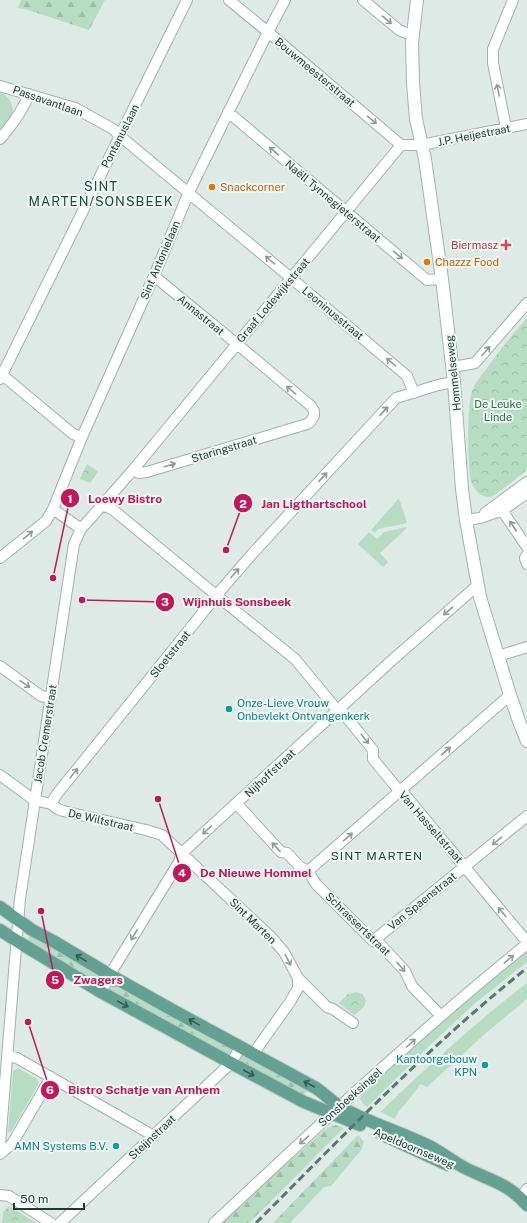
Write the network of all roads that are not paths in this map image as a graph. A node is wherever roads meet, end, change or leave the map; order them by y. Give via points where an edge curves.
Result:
1 (187, 0) edge
2 (229, 0) edge
3 (285, 0) edge
4 (363, 0) edge
5 (417, 0) edge
6 (513, 0) edge
7 (268, 32) junction
8 (413, 33) junction
9 (0, 86) edge
10 (29, 94) junction
11 (228, 112) junction
12 (527, 124) edge
13 (506, 128) junction
14 (120, 136) junction
15 (0, 139) edge
16 (401, 145) junction
17 (422, 145) junction
18 (189, 192) junction
19 (347, 212) junction
20 (154, 276) junction
21 (291, 278) junction
22 (442, 280) junction
23 (527, 303) edge
24 (237, 344) junction
25 (453, 367) junction
26 (1, 375) edge
27 (454, 382) junction
28 (414, 393) junction
29 (313, 419) joint
30 (82, 437) junction
31 (133, 470) junction
32 (527, 485) edge
33 (102, 505) junction
34 (500, 507) junction
35 (53, 509) junction
36 (466, 520) junction
37 (81, 529) junction
38 (527, 548) edge
39 (527, 555) edge
40 (0, 558) edge
41 (527, 564) edge
42 (478, 585) junction
43 (214, 598) junction
44 (527, 647) edge
45 (498, 656) junction
46 (0, 666) edge
47 (510, 695) junction
48 (51, 698) junction
49 (339, 710) junction
50 (523, 721) edge
51 (527, 741) edge
52 (0, 775) edge
53 (401, 790) junction
54 (34, 800) junction
55 (51, 804) junction
56 (236, 804) junction
57 (527, 816) edge
58 (182, 853) junction
59 (465, 867) junction
60 (308, 871) junction
61 (0, 907) edge
62 (18, 921) junction
63 (0, 930) edge
64 (17, 941) junction
65 (373, 941) junction
66 (527, 943) edge
67 (110, 975) junction
68 (298, 978) junction
69 (101, 992) junction
70 (441, 1016) junction
71 (352, 1023) dead end
72 (240, 1048) junction
73 (253, 1054) junction
74 (7, 1056) junction
75 (231, 1063) junction
76 (50, 1077) junction
77 (336, 1110) junction
78 (154, 1136) junction
79 (0, 1144) edge
80 (0, 1154) edge
81 (0, 1194) edge
82 (525, 1199) edge
83 (51, 1223) edge
84 (60, 1223) edge
85 (214, 1223) edge

1 - 14 street, Pontanuslaan
2 - 7 street, Bouwmeesterstraat
3 - 7 street, Sint Antonielaan
4 -> 8 street via 399,30
5 - 8 street, Hommelseweg
13 -> 6 street via 493,63 493,49
7 - 11 street, Sint Antonielaan
7 -> 16 street, Bouwmeesterstraat
8 - 17 street, Hommelseweg via 413,83 416,119
9 - 10 street, Passavantlaan
10 - 14 street, Passavantlaan via 75,108 113,129
10 - 15 street via 13,124
11 - 18 street, Sint Antonielaan
19 -> 11 street, Naëll Tynnegieterstraat
12 - 13 street, J.P. Heijestraat
13 - 17 street, J.P. Heijestraat
14 - 18 street, Passavantlaan
14 - 26 street, Pontanuslaan
16 - 17 street
16 - 19 street, Graaf Lodewijkstraat
17 - 22 street, Hommelseweg
18 - 20 street, Sint Antonielaan
21 -> 18 street, Leoninusstraat
19 - 21 street, Graaf Lodewijkstraat
19 -> 22 street, Naëll Tynnegieterstraat via 427,280
20 - 24 street, Annastraat
20 - 30 street, Sint Antonielaan
21 - 24 street, Graaf Lodewijkstraat
28 -> 21 street, Leoninusstraat via 407,376
22 - 25 street, Hommelseweg
25 -> 23 street via 475,363
29 -> 24 street, Annastraat via 314,411 311,406
24 - 31 street, Graaf Lodewijkstraat
25 - 27 street, Hommelseweg
26 - 30 street via 73,434
27 - 28 street, Sloetstraat
27 - 36 street, Hommelseweg
43 -> 28 street, Sloetstraat via 396,398
31 -> 29 street, Staringstraat via 139,473 147,472 306,424
30 - 35 street, Sint Antonielaan
31 - 33 street, Graaf Lodewijkstraat
32 - 34 street
33 - 37 street, Jacob Cremerstraat
33 - 43 street via 107,513
34 - 36 street via 480,518
38 -> 34 street
35 - 37 street
40 -> 35 street, Sint Antonielaan via 46,521
36 - 42 street, Hommelseweg
37 - 48 street, Jacob Cremerstraat via 74,544
39 - 41 street
42 - 45 street, Hommelseweg
42 -> 49 street, Nijhoffstraat
43 - 49 street, Van Hasseltstraat via 294,666 303,669
55 -> 43 street, Sloetstraat
44 - 45 street
45 - 47 street, Hommelseweg
46 -> 48 street via 41,696
47 - 50 street, Hommelseweg
53 -> 47 street
48 - 54 street, Jacob Cremerstraat
49 -> 53 street, Van Hasseltstraat via 373,750 373,759
49 - 56 street, Nijhoffstraat
50 - 51 street, Hommelseweg
52 - 54 street, De Wiltstraat
53 - 59 street, Van Hasseltstraat
60 -> 53 street
54 - 55 street, De Wiltstraat
54 - 62 street, Jacob Cremerstraat
55 - 58 street, De Wiltstraat via 63,811 162,835
56 -> 58 street, Nijhoffstraat
60 -> 56 street, Schrassertstraat via 299,866 287,853 281,852
57 -> 59 street, Van Spaenstraat
58 -> 67 street, Nijhoffstraat
58 -> 68 street, Sint Marten via 271,936 284,952
59 - 65 street, Van Spaenstraat
66 -> 59 street, Van Hasseltstraat
60 - 65 street, Schrassertstraat via 316,884
61 - 62 main road, Apeldoornseweg
62 - 64 street, Jacob Cremerstraat
67 -> 62 main road, Apeldoornseweg
63 - 64 main road, Apeldoornseweg
64 - 69 main road, Apeldoornseweg
64 - 74 street, Jacob Cremerstraat
65 -> 70 street, Schrassertstraat via 379,943 406,971 412,986
70 -> 66 street, Sonsbeeksingel
67 - 69 street, Nijhoffstraat
72 -> 67 main road, Apeldoornseweg
68 - 71 street, Sint Marten via 327,1007
68 - 73 street via 298,988 290,1002
69 -> 75 main road, Apeldoornseweg
77 -> 70 street, Sonsbeeksingel
72 - 73 main road, Apeldoornseweg
72 - 75 street, Steijnstraat
77 -> 73 main road, Apeldoornseweg via 326,1095 316,1088
74 - 76 street via 17,1058
74 - 79 street, Jacob Cremerstraat
75 -> 77 main road, Apeldoornseweg via 304,1102
75 - 78 street, Steijnstraat
76 - 78 street
76 - 80 street via 12,1144
77 - 82 main road, Apeldoornseweg via 430,1146 465,1168 506,1186
77 -> 85 street, Sonsbeeksingel
78 - 84 street, Steijnstraat
81 - 83 street via 9,1196

